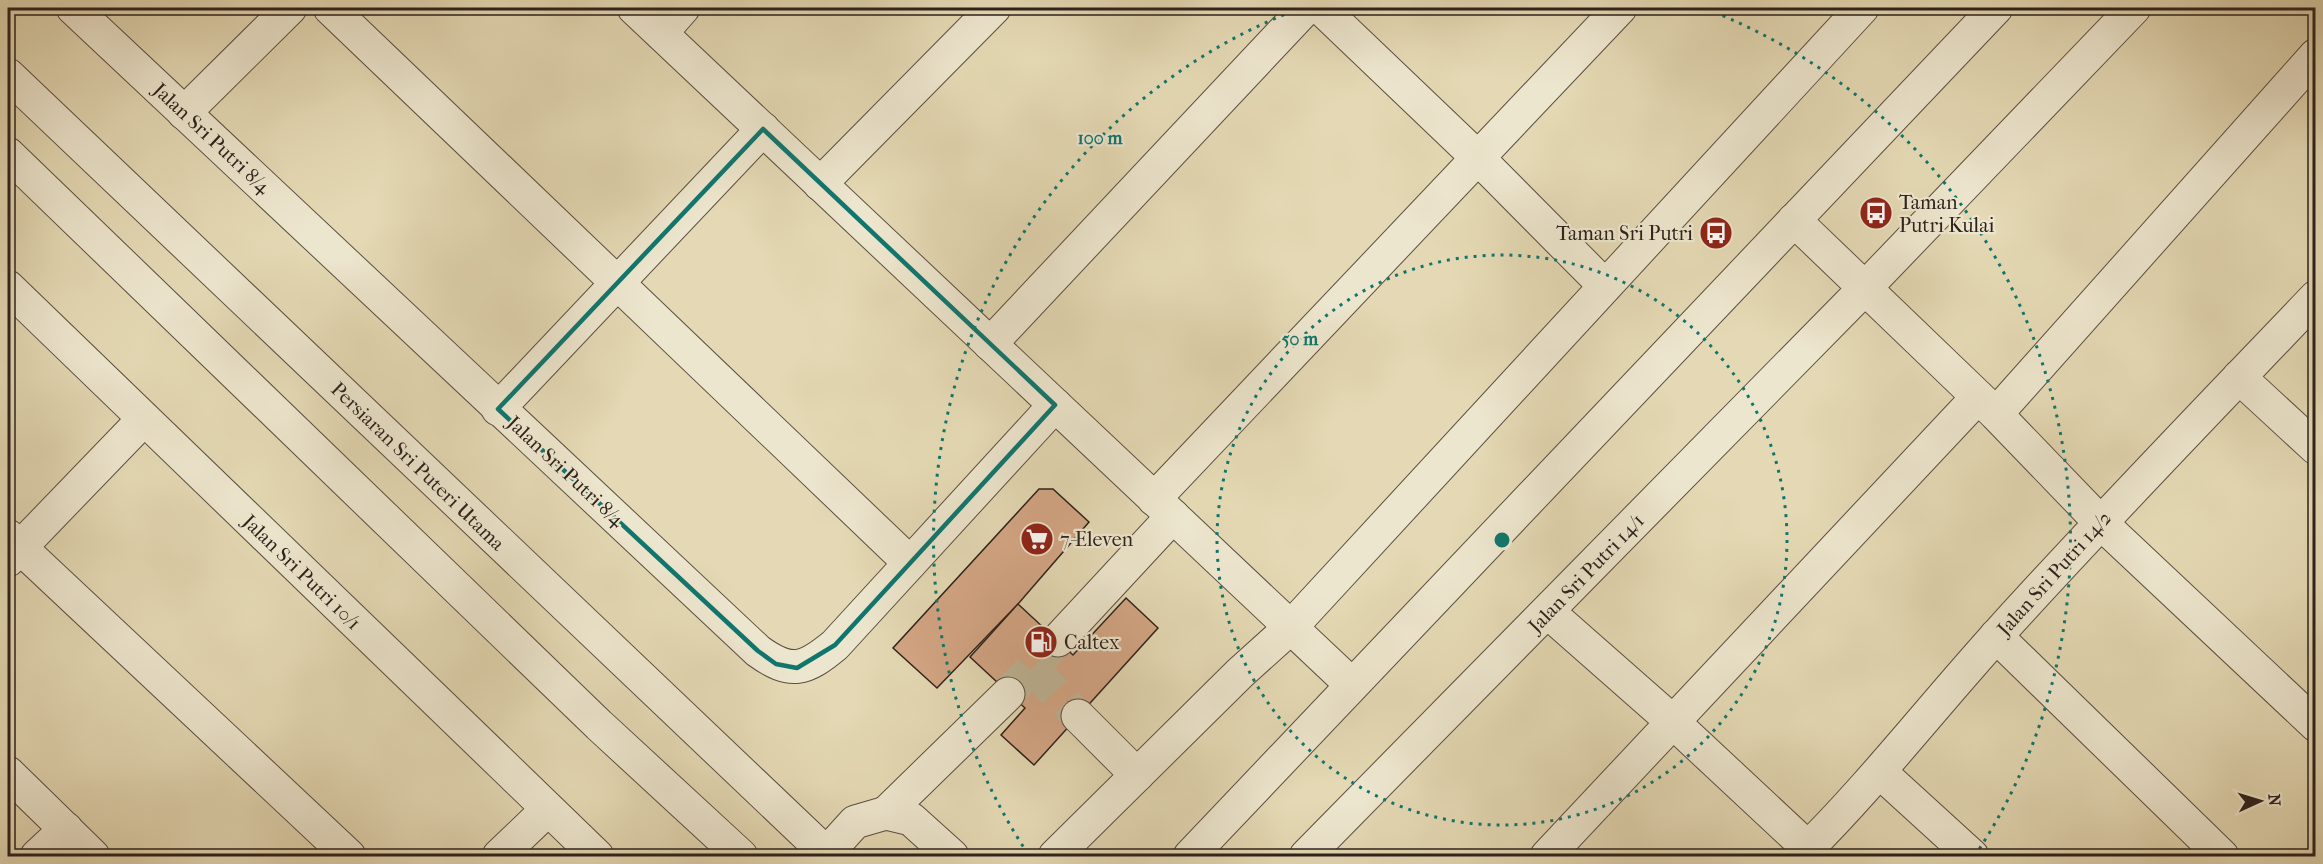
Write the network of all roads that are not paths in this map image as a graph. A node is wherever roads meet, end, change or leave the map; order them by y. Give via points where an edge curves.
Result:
1 (73, 8) edge
2 (290, 8) edge
3 (330, 8) edge
4 (634, 8) edge
5 (683, 8) edge
6 (993, 8) edge
7 (1306, 8) edge
8 (1321, 8) edge
9 (1620, 8) edge
10 (1862, 8) edge
11 (1996, 8) edge
12 (2134, 8) edge
13 (661, 33) junction
14 (2316, 56) edge
15 (8, 75) edge
16 (184, 112) junction
17 (763, 129) junction
18 (8, 154) edge
19 (1478, 158) junction
20 (820, 184) junction
21 (1794, 220) junction
22 (618, 281) junction
23 (1605, 286) junction
24 (8, 287) edge
25 (1865, 288) junction
26 (2316, 297) edge
27 (990, 344) junction
28 (2239, 377) junction
29 (1054, 405) junction
30 (1987, 406) junction
31 (498, 409) junction
32 (144, 419) junction
33 (2316, 448) edge
34 (1164, 507) junction
35 (2100, 522) junction
36 (11, 548) edge
37 (910, 563) junction
38 (1548, 612) junction
39 (1291, 627) junction
40 (1996, 636) junction
41 (1058, 640) tunnel mouth
42 (1352, 685) junction
43 (1008, 694) tunnel mouth
44 (1078, 716) tunnel mouth
45 (1673, 722) junction
46 (2316, 724) edge
47 (1880, 772) junction
48 (8, 773) edge
49 (1137, 775) junction
50 (547, 810) junction
51 (886, 813) junction
52 (66, 829) junction
53 (1804, 852) edge
54 (828, 855) edge
55 (38, 856) edge
56 (93, 856) edge
57 (349, 856) edge
58 (499, 856) edge
59 (597, 856) edge
60 (741, 856) edge
61 (952, 856) edge
62 (1055, 856) edge
63 (1190, 856) edge
64 (1306, 856) edge
65 (1547, 856) edge
66 (1972, 856) edge
67 (2222, 856) edge

1 - 16 street, Jalan Sri Putri 8/4
2 - 16 street
3 - 22 street
4 - 13 street
5 - 13 street
6 - 20 street
7 - 27 street
8 - 19 street
9 - 19 street
10 - 23 street
11 - 21 street
12 - 25 street, Jalan Sri Putri 14/1
13 - 17 street
14 - 30 street
15 - 54 street, Persiaran Sri Puteri Utama
16 - 31 street, Jalan Sri Putri 8/4
17 - 20 street
17 - 22 street
18 - 60 street via 599,725
19 - 23 street
19 - 34 street
20 - 27 street
21 - 25 street
21 - 42 street
22 - 31 street
22 - 37 street
23 - 39 street
24 - 32 street, Jalan Sri Putri 10/1
25 - 30 street
25 - 38 street, Jalan Sri Putri 14/1
26 - 28 street, Jalan Sri Putri 14/2
27 - 29 street
28 - 33 street
28 - 35 street, Jalan Sri Putri 14/2
29 - 34 street
29 - 37 street, Jalan Sri Putri 8/4
30 - 35 street
30 - 45 street
31 - 37 street, Jalan Sri Putri 8/4 via 776,664 797,668 819,659
32 - 36 street
32 - 50 street, Jalan Sri Putri 10/1
34 - 39 street
34 - 41 street
35 - 40 street, Jalan Sri Putri 14/2
35 - 46 street
36 - 57 street
38 - 45 street
38 - 64 street, Jalan Sri Putri 14/1
39 - 42 street
39 - 49 street
40 - 47 street, Jalan Sri Putri 14/2
40 - 67 street
42 - 63 street
43 - 51 street
44 - 49 street
45 - 53 street
45 - 65 street
47 - 53 street, Jalan Sri Putri 14/2
47 - 66 street
48 - 52 street
49 - 62 street
50 - 58 street
50 - 59 street, Jalan Sri Putri 10/1
51 - 54 street via 855,822
51 - 61 street via 911,819
52 - 55 street
52 - 56 street

